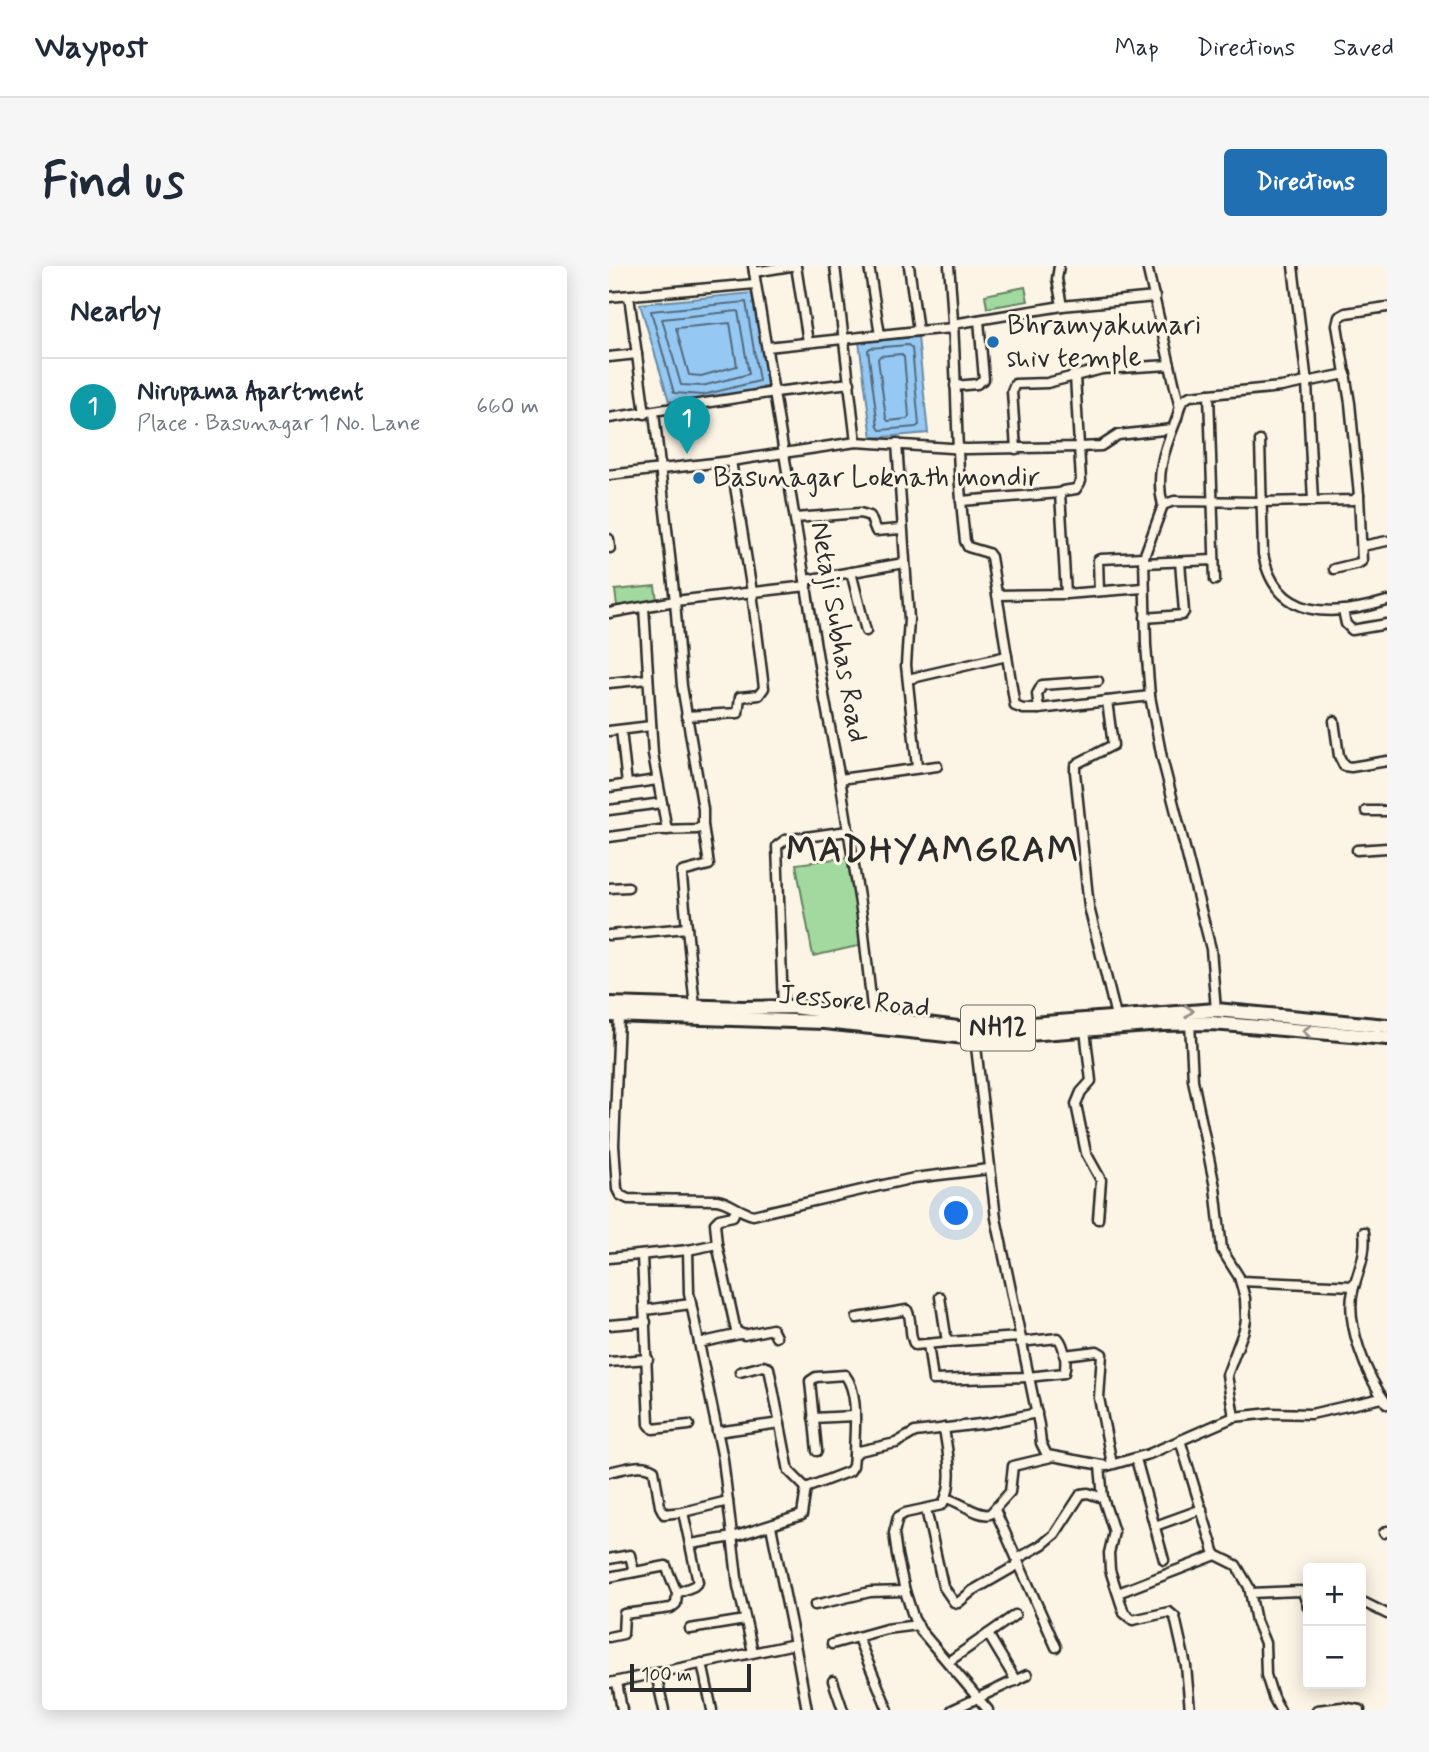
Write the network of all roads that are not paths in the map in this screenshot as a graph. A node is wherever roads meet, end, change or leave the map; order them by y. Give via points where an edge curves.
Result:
1 (791, 266) edge
2 (796, 266) edge
3 (835, 266) edge
4 (869, 266) edge
5 (909, 266) edge
6 (949, 266) edge
7 (1059, 266) edge
8 (1147, 266) edge
9 (1293, 266) edge
10 (753, 269) edge
11 (755, 284) junction
12 (629, 296) junction
13 (609, 297) edge
14 (1155, 297) junction
15 (1062, 306) junction
16 (1387, 307) edge
17 (979, 320) junction
18 (953, 326) junction
19 (918, 331) junction
20 (880, 335) junction
21 (845, 339) junction
22 (808, 342) junction
23 (767, 346) junction
24 (637, 354) junction
25 (609, 357) edge
26 (1170, 365) junction
27 (1346, 374) junction
28 (1075, 376) junction
29 (850, 383) junction
30 (1307, 383) junction
31 (955, 386) junction
32 (775, 392) junction
33 (1209, 394) junction
34 (1179, 404) junction
35 (655, 412) junction
36 (645, 414) junction
37 (609, 418) edge
38 (1172, 429) junction
39 (1260, 441) dead end
40 (856, 442) junction
41 (897, 443) junction
42 (956, 447) junction
43 (1080, 447) junction
44 (1016, 449) junction
45 (785, 452) junction
46 (731, 461) junction
47 (662, 468) junction
48 (609, 475) edge
49 (1060, 494) junction
50 (1359, 495) junction
51 (1212, 500) junction
52 (961, 501) junction
53 (1313, 501) junction
54 (1262, 502) junction
55 (1163, 505) junction
56 (795, 518) junction
57 (901, 529) junction
58 (609, 539) edge
59 (1387, 541) edge
60 (1362, 546) junction
61 (610, 548) edge
62 (1144, 560) junction
63 (1214, 560) junction
64 (1180, 562) junction
65 (904, 563) junction
66 (1334, 569) dead end
67 (852, 572) junction
68 (1215, 580) dead end
69 (806, 583) junction
70 (1143, 588) junction
71 (1098, 591) junction
72 (752, 592) junction
73 (1066, 594) junction
74 (997, 595) junction
75 (675, 601) junction
76 (1387, 601) edge
77 (643, 607) junction
78 (1343, 610) junction
79 (609, 613) edge
80 (1145, 618) junction
81 (1387, 624) edge
82 (866, 631) dead end
83 (1007, 656) junction
84 (648, 678) junction
85 (908, 679) junction
86 (1098, 681) dead end
87 (609, 684) edge
88 (1150, 696) junction
89 (1107, 701) junction
90 (1039, 709) junction
91 (687, 716) junction
92 (1334, 721) dead end
93 (651, 726) junction
94 (621, 730) junction
95 (609, 731) edge
96 (1387, 761) edge
97 (937, 766) dead end
98 (917, 767) junction
99 (840, 779) junction
100 (657, 780) junction
101 (627, 784) junction
102 (609, 787) edge
103 (662, 803) junction
104 (609, 810) edge
105 (1366, 811) dead end
106 (1387, 811) edge
107 (703, 825) junction
108 (667, 830) junction
109 (848, 831) junction
110 (609, 837) edge
111 (1387, 848) edge
112 (1357, 850) dead end
113 (628, 887) dead end
114 (609, 888) edge
115 (687, 928) junction
116 (609, 935) edge
117 (609, 1004) edge
118 (695, 1007) junction
119 (783, 1007) junction
120 (1216, 1010) junction
121 (614, 1015) edge
122 (1116, 1016) junction
123 (873, 1017) junction
124 (1190, 1023) junction
125 (1387, 1026) edge
126 (1084, 1030) junction
127 (975, 1038) junction
128 (1387, 1038) edge
129 (612, 1123) edge
130 (989, 1169) junction
131 (736, 1209) junction
132 (1098, 1219) dead end
133 (1364, 1232) dead end
134 (717, 1244) junction
135 (688, 1250) junction
136 (642, 1255) junction
137 (609, 1258) edge
138 (1241, 1281) junction
139 (1354, 1286) junction
140 (940, 1297) dead end
141 (691, 1304) junction
142 (645, 1310) junction
143 (857, 1318) dead end
144 (646, 1322) junction
145 (609, 1325) edge
146 (740, 1334) junction
147 (776, 1338) dead end
148 (1020, 1340) junction
149 (947, 1342) junction
150 (699, 1343) junction
151 (928, 1344) junction
152 (1064, 1355) junction
153 (647, 1359) junction
154 (609, 1362) edge
155 (740, 1372) dead end
156 (1028, 1377) junction
157 (1385, 1401) edge
158 (1037, 1413) junction
159 (854, 1416) junction
160 (813, 1418) junction
161 (1234, 1418) junction
162 (780, 1423) junction
163 (689, 1424) dead end
164 (944, 1428) junction
165 (717, 1432) junction
166 (1180, 1440) junction
167 (817, 1451) dead end
168 (854, 1456) junction
169 (1051, 1457) junction
170 (1136, 1459) junction
171 (1112, 1464) junction
172 (1100, 1466) junction
173 (609, 1472) edge
174 (806, 1488) junction
175 (946, 1498) junction
176 (1103, 1498) junction
177 (728, 1501) junction
178 (926, 1509) junction
179 (1202, 1509) junction
180 (995, 1510) junction
181 (683, 1511) junction
182 (771, 1526) junction
183 (1155, 1526) junction
184 (733, 1537) junction
185 (691, 1544) junction
186 (1216, 1555) junction
187 (609, 1559) edge
188 (1164, 1560) dead end
189 (1018, 1562) junction
190 (634, 1572) junction
191 (609, 1577) edge
192 (905, 1591) junction
193 (1303, 1592) edge
194 (677, 1593) junction
195 (1118, 1593) junction
196 (1251, 1593) junction
197 (1366, 1604) edge
198 (815, 1605) dead end
199 (1387, 1614) edge
200 (1015, 1615) dead end
201 (745, 1620) junction
202 (918, 1625) junction
203 (689, 1629) dead end
204 (988, 1634) junction
205 (609, 1637) edge
206 (858, 1638) junction
207 (795, 1643) junction
208 (832, 1644) dead end
209 (1056, 1647) dead end
210 (753, 1652) junction
211 (948, 1662) junction
212 (702, 1663) junction
213 (656, 1674) junction
214 (1027, 1675) dead end
215 (833, 1681) dead end
216 (1016, 1681) junction
217 (613, 1683) edge
218 (979, 1698) junction
219 (709, 1709) edge
220 (622, 1710) edge
221 (664, 1710) edge
222 (807, 1710) edge
223 (843, 1710) edge
224 (888, 1710) edge
225 (951, 1710) edge
226 (988, 1710) edge
227 (1190, 1710) edge
228 (1280, 1710) edge
229 (1317, 1710) edge
230 (1360, 1710) edge

1 - 10 street
2 - 22 street
3 - 21 street
4 - 20 street
5 - 19 street
6 - 18 street
7 - 15 street
8 - 14 street
9 - 30 street
10 - 11 street, Netaji Subhas Road
11 - 12 street
11 - 23 street, Netaji Subhas Road
12 - 13 street
12 - 24 street
14 - 15 street
14 - 26 street
15 - 17 street
16 - 27 street via 1339,317
17 - 18 street
17 - 31 street via 984,379
18 - 19 street
18 - 31 street
19 - 20 street
20 - 21 street
21 - 22 street
21 - 29 street
22 - 23 street
23 - 32 street, Netaji Subhas Road
24 - 25 street
24 - 36 street
26 - 28 street via 1102,369
26 - 34 street
27 - 30 street
27 - 50 street
28 - 43 street
28 - 44 street via 1012,387
29 - 32 street
29 - 40 street
30 - 33 street
30 - 53 street
31 - 42 street
32 - 35 street
32 - 45 street, Netaji Subhas Road
33 - 34 street
33 - 51 street
34 - 38 street
35 - 36 street
35 - 47 street
36 - 37 street
38 - 43 street via 1118,435 1101,446
38 - 55 street via 1160,474
39 - 54 street
40 - 41 street
40 - 45 street
41 - 42 street
41 - 57 street
42 - 44 street
42 - 52 street
43 - 44 street
43 - 49 street via 1079,486
45 - 46 street
45 - 56 street, Netaji Subhas Road
46 - 47 street
46 - 72 street
47 - 48 street
47 - 75 street
49 - 52 street
49 - 73 street
50 - 53 street via 1354,500
50 - 60 street
51 - 54 street
51 - 55 street via 1174,500
51 - 63 street
52 - 74 street via 965,541 968,547 991,557
53 - 54 street
54 - 78 street via 1265,567 1276,587 1305,608
55 - 62 street
56 - 57 street via 860,513 870,516 876,531
56 - 69 street, Netaji Subhas Road
57 - 65 street
58 - 61 street
59 - 60 street
60 - 66 street via 1359,564
62 - 64 street
62 - 70 street
62 - 71 street via 1098,560
63 - 64 street
63 - 68 street
64 - 80 street via 1184,612
65 - 67 street
65 - 85 street
67 - 69 street
67 - 82 street
69 - 72 street
69 - 99 street, Netaji Subhas Road
70 - 71 street
70 - 80 street
71 - 73 street
72 - 75 street
72 - 91 street via 763,693 740,697 738,713
73 - 74 street
74 - 83 street
75 - 77 street
75 - 91 street
76 - 78 street
77 - 79 street
77 - 84 street
78 - 81 street via 1352,630
80 - 88 street
83 - 85 street
83 - 90 street via 1016,706
84 - 87 street
84 - 93 street
85 - 98 street
86 - 90 street via 1042,685 1037,694
88 - 89 street
88 - 120 street via 1211,949
89 - 90 street
89 - 122 street via 1113,745 1078,762 1075,772 1089,907
91 - 107 street
92 - 96 street via 1343,766
93 - 94 street
93 - 100 street
94 - 95 street
94 - 101 street
97 - 98 street, Netaji Subhas Road
98 - 99 street, Netaji Subhas Road
99 - 109 street, Netaji Subhas Road
100 - 101 street
100 - 103 street
101 - 102 street
103 - 104 street
103 - 108 street
105 - 106 street
107 - 108 street
107 - 115 street via 709,864 682,872
108 - 110 street
109 - 119 street via 785,840 777,846
109 - 123 street, Netaji Subhas Road
111 - 112 street
113 - 114 street
115 - 116 street
115 - 118 street
117 - 118 highway, NH12
118 - 119 highway, NH12
119 - 123 highway, NH12
122 -> 120 highway, NH12
120 - 125 highway, NH12
121 - 127 highway, Jessore Road / NH12 via 811,1021
121 - 129 street
122 - 123 highway, NH12 via 981,1029
124 - 126 highway, Jessore Road / NH12
128 -> 124 highway, Jessore Road / NH12
124 - 138 street via 1193,1080 1222,1250
126 - 127 highway, Jessore Road / NH12
126 - 132 street via 1091,1084 1076,1104 1086,1153 1101,1180
127 - 130 street
129 - 131 street via 620,1195 628,1199 717,1200
130 - 131 street via 914,1178 769,1213 753,1215
130 - 148 street
131 - 134 street via 733,1216 715,1223
133 - 139 street via 1363,1262
134 - 135 street
134 - 146 street
135 - 136 street
135 - 141 street
136 - 137 street
136 - 142 street
138 - 139 street
138 - 161 street via 1246,1320 1227,1375
139 - 157 street via 1358,1344
140 - 149 street
141 - 142 street
141 - 150 street
142 - 144 street
143 - 151 street via 907,1310 913,1343
144 - 145 street
144 - 153 street
146 - 147 street via 768,1329
146 - 150 street
148 - 149 street
148 - 152 street via 1058,1338
148 - 156 street
149 - 151 street
150 - 165 street
151 - 156 street via 933,1380
152 - 156 street via 1064,1373
152 - 171 street via 1102,1354 1099,1398
153 - 154 street
153 - 163 street via 651,1427
155 - 162 street via 769,1368
156 - 158 street
157 - 161 street via 1311,1414
158 - 164 street
158 - 169 street via 1043,1450
159 - 160 street
159 - 160 street via 850,1382 840,1375 810,1381
159 - 168 street
160 - 167 street
161 - 166 street
162 - 165 street
162 - 174 street via 789,1471
164 - 168 street via 915,1432
164 - 175 street via 949,1471
165 - 177 street
166 - 170 street
166 - 179 street
168 - 174 street via 850,1471
169 - 172 street
169 - 180 street via 1013,1466 1010,1492
170 - 171 street
170 - 183 street
171 - 172 street
172 - 176 street
173 - 181 street via 650,1467 664,1514
174 - 182 street via 802,1515
175 - 178 street
175 - 180 street via 980,1515
176 - 189 street via 1081,1494 1055,1534
176 - 195 street via 1114,1532 1109,1561
177 - 181 street
177 - 184 street
178 - 189 street via 943,1586 954,1602
178 - 192 street via 905,1513 895,1524
179 - 183 street
179 - 186 street
180 - 189 street
181 - 185 street
182 - 184 street
182 - 207 street
183 - 188 street
184 - 185 street
184 - 201 street
185 - 194 street via 698,1582
186 - 195 street
186 - 196 street via 1236,1564
187 - 190 street via 630,1555
189 - 209 street
190 - 191 street
190 - 194 street via 666,1566
192 - 198 street via 870,1592
192 - 202 street
193 - 196 street
194 - 205 street via 671,1608 624,1614 623,1634
195 - 227 street via 1124,1613 1133,1620 1163,1612 1175,1617
196 - 228 street via 1265,1643 1266,1675
197 - 199 street
200 - 204 street
201 - 203 street
201 - 210 street
202 - 206 street
202 - 211 street
204 - 211 street
204 - 216 street
206 - 208 street
206 - 224 street
207 - 210 street
207 - 222 street
210 - 212 street
211 - 218 street
212 - 213 street
212 - 219 street
213 - 217 street
213 - 221 street
214 - 216 street
215 - 223 street
216 - 218 street
217 - 220 street
218 - 225 street
218 - 226 street
229 - 230 street

